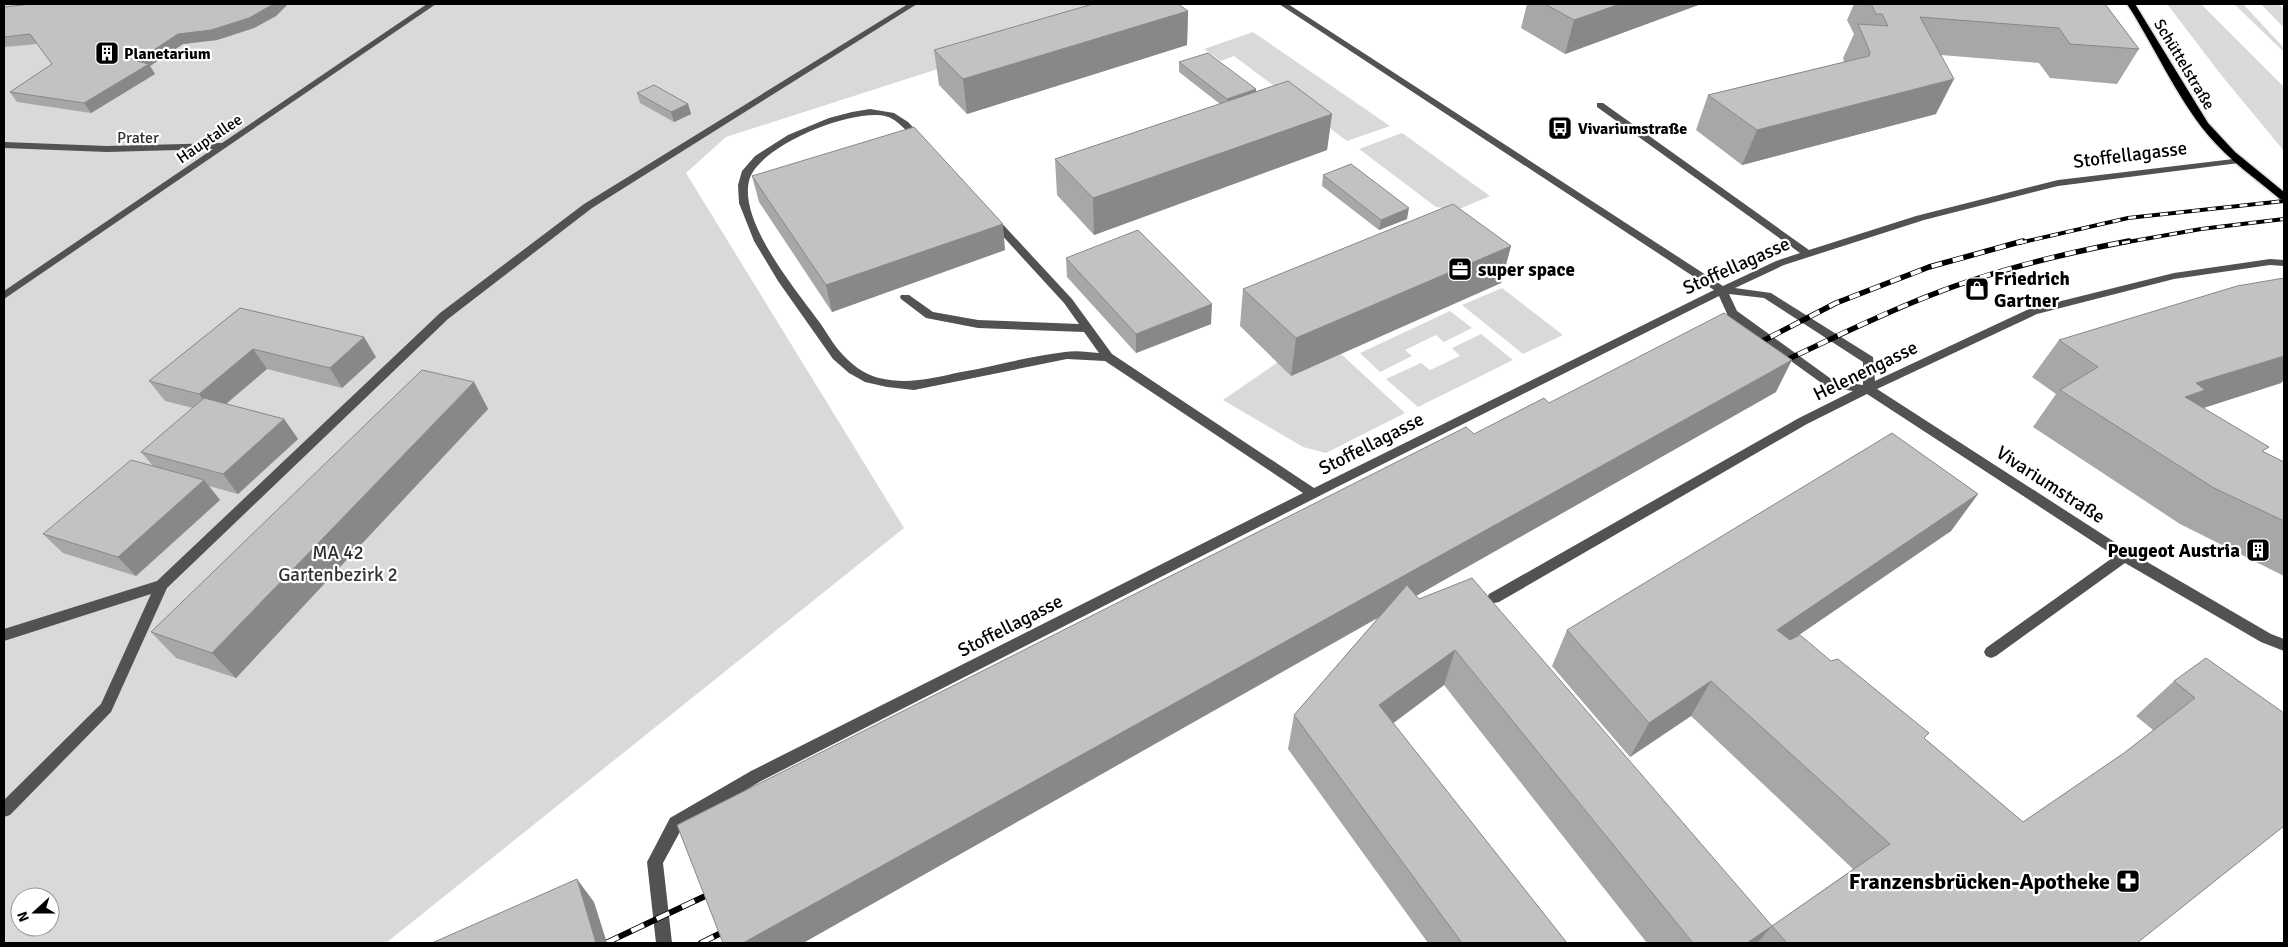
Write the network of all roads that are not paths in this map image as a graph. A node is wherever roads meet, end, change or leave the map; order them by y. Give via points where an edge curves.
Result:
1 (432, 4) edge
2 (913, 4) edge
3 (1283, 4) edge
4 (2130, 4) edge
5 (1600, 105) dead end
6 (4, 145) edge
7 (224, 146) junction
8 (924, 146) edge
9 (2239, 160) junction
10 (2284, 197) edge
11 (983, 209) edge
12 (1809, 255) junction
13 (2284, 263) edge
14 (1722, 290) junction
15 (4, 296) edge
16 (905, 297) dead end
17 (1086, 328) junction
18 (1108, 358) junction
19 (1869, 390) junction
20 (1314, 494) junction
21 (2125, 556) junction
22 (162, 584) junction
23 (1494, 598) dead end
24 (4, 635) edge
25 (2266, 638) junction
26 (2284, 645) edge
27 (1990, 652) dead end
28 (2284, 655) edge
29 (4, 810) edge
30 (664, 943) edge

1 - 7 street, Hauptallee
2 - 22 street via 588,206 444,316
3 - 14 street
4 - 9 main road, Schüttelstraße via 2184,96 2206,127
5 - 12 street
6 - 7 street via 107,149
7 - 15 street, Hauptallee
8 - 18 street via 898,117 866,112 844,116 786,139 747,170 743,187 745,206 768,259 846,366 890,385 914,386 1067,355
9 - 10 main road, Schüttelstraße
9 - 12 street, Stoffellagasse via 2058,183 1920,218
11 - 17 street via 1068,301
12 - 14 street, Stoffellagasse via 1780,263
13 - 19 street, Helenengasse via 2270,262 2174,276 2034,310
14 - 19 street, Vivariumstraße via 1732,313 1831,384
14 - 19 street via 1767,295 1869,360
14 - 20 street, Stoffellagasse
16 - 17 street via 930,315 978,324
17 - 18 street
18 - 20 street
19 - 21 street, Vivariumstraße
19 - 23 street, Helenengasse via 1803,422
20 - 30 street, Stoffellagasse via 756,776 676,823 655,862
21 - 25 street, Vivariumstraße
21 - 27 street
22 - 24 street
22 - 29 street via 106,708
25 - 26 street, Vivariumstraße
25 - 28 street, Vivariumstraße

